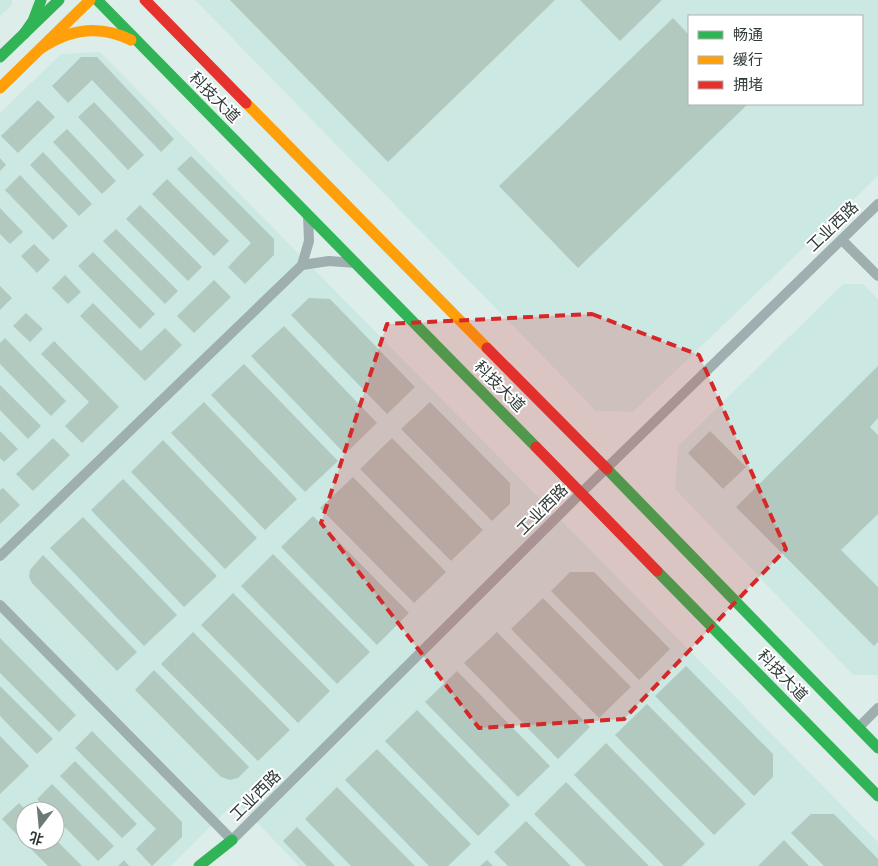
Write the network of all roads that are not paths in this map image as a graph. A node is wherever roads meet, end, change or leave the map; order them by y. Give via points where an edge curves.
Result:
1 (41, 0) edge
2 (59, 0) edge
3 (90, 0) edge
4 (97, 0) edge
5 (145, 0) edge
6 (151, 0) edge
7 (158, 13) junction
8 (24, 34) junction
9 (40, 49) junction
10 (148, 52) junction
11 (0, 57) edge
12 (0, 88) edge
13 (878, 204) edge
14 (308, 215) junction
15 (842, 240) junction
16 (356, 263) junction
17 (302, 265) junction
18 (878, 276) edge
19 (606, 468) junction
20 (582, 492) junction
21 (0, 556) edge
22 (0, 605) edge
23 (878, 708) edge
24 (858, 728) junction
25 (878, 748) edge
26 (878, 796) edge
27 (232, 840) junction
28 (199, 866) edge
29 (215, 866) edge

1 - 8 main road
2 - 8 main road
3 - 9 main road
4 - 10 main road, 科技大道
5 - 7 main road, 科技大道
6 - 7 main road
7 - 19 main road, 科技大道
8 - 11 main road
9 - 10 main road via 62,35 101,29 126,37
9 - 12 main road
10 - 14 main road, 科技大道
13 - 15 street, 工业西路
14 - 16 main road, 科技大道
14 - 17 street via 309,241
15 - 18 street
15 - 19 street, 工业西路
16 - 17 street via 329,261
16 - 20 main road, 科技大道
17 - 21 street
19 - 20 street, 工业西路
19 - 24 main road, 科技大道
20 - 26 main road, 科技大道
20 - 27 street, 工业西路
22 - 27 street
23 - 24 street
24 - 25 main road, 科技大道
27 - 28 main road, 工业西路
27 - 29 main road, 工业西路

